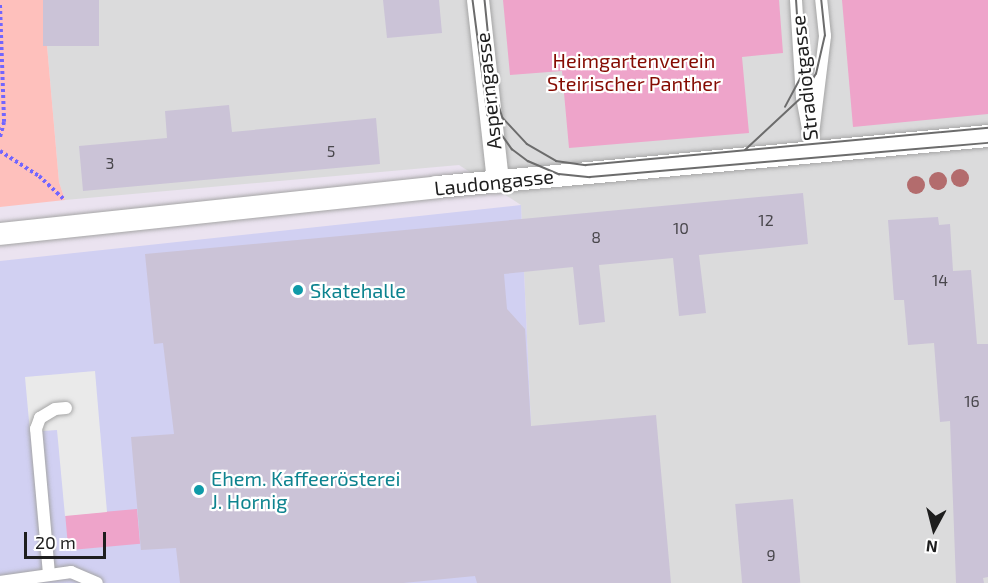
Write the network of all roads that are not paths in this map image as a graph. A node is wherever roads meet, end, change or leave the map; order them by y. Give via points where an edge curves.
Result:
1 (478, 0) edge
2 (796, 0) edge
3 (821, 0) edge
4 (988, 136) edge
5 (812, 150) junction
6 (498, 182) junction
7 (0, 234) edge
8 (66, 408) dead end
9 (49, 574) junction
10 (0, 582) edge
11 (98, 583) edge

1 - 6 street, Asperngasse
2 - 5 lane, Stradiotgasse via 802,97
3 - 5 lane, Stradiotgasse via 825,36
4 - 5 street, Laudongasse
5 - 6 street, Laudongasse
6 - 7 street, Laudongasse
8 - 9 lane via 55,409 40,418 36,429
9 - 10 lane
9 - 11 lane via 71,572

